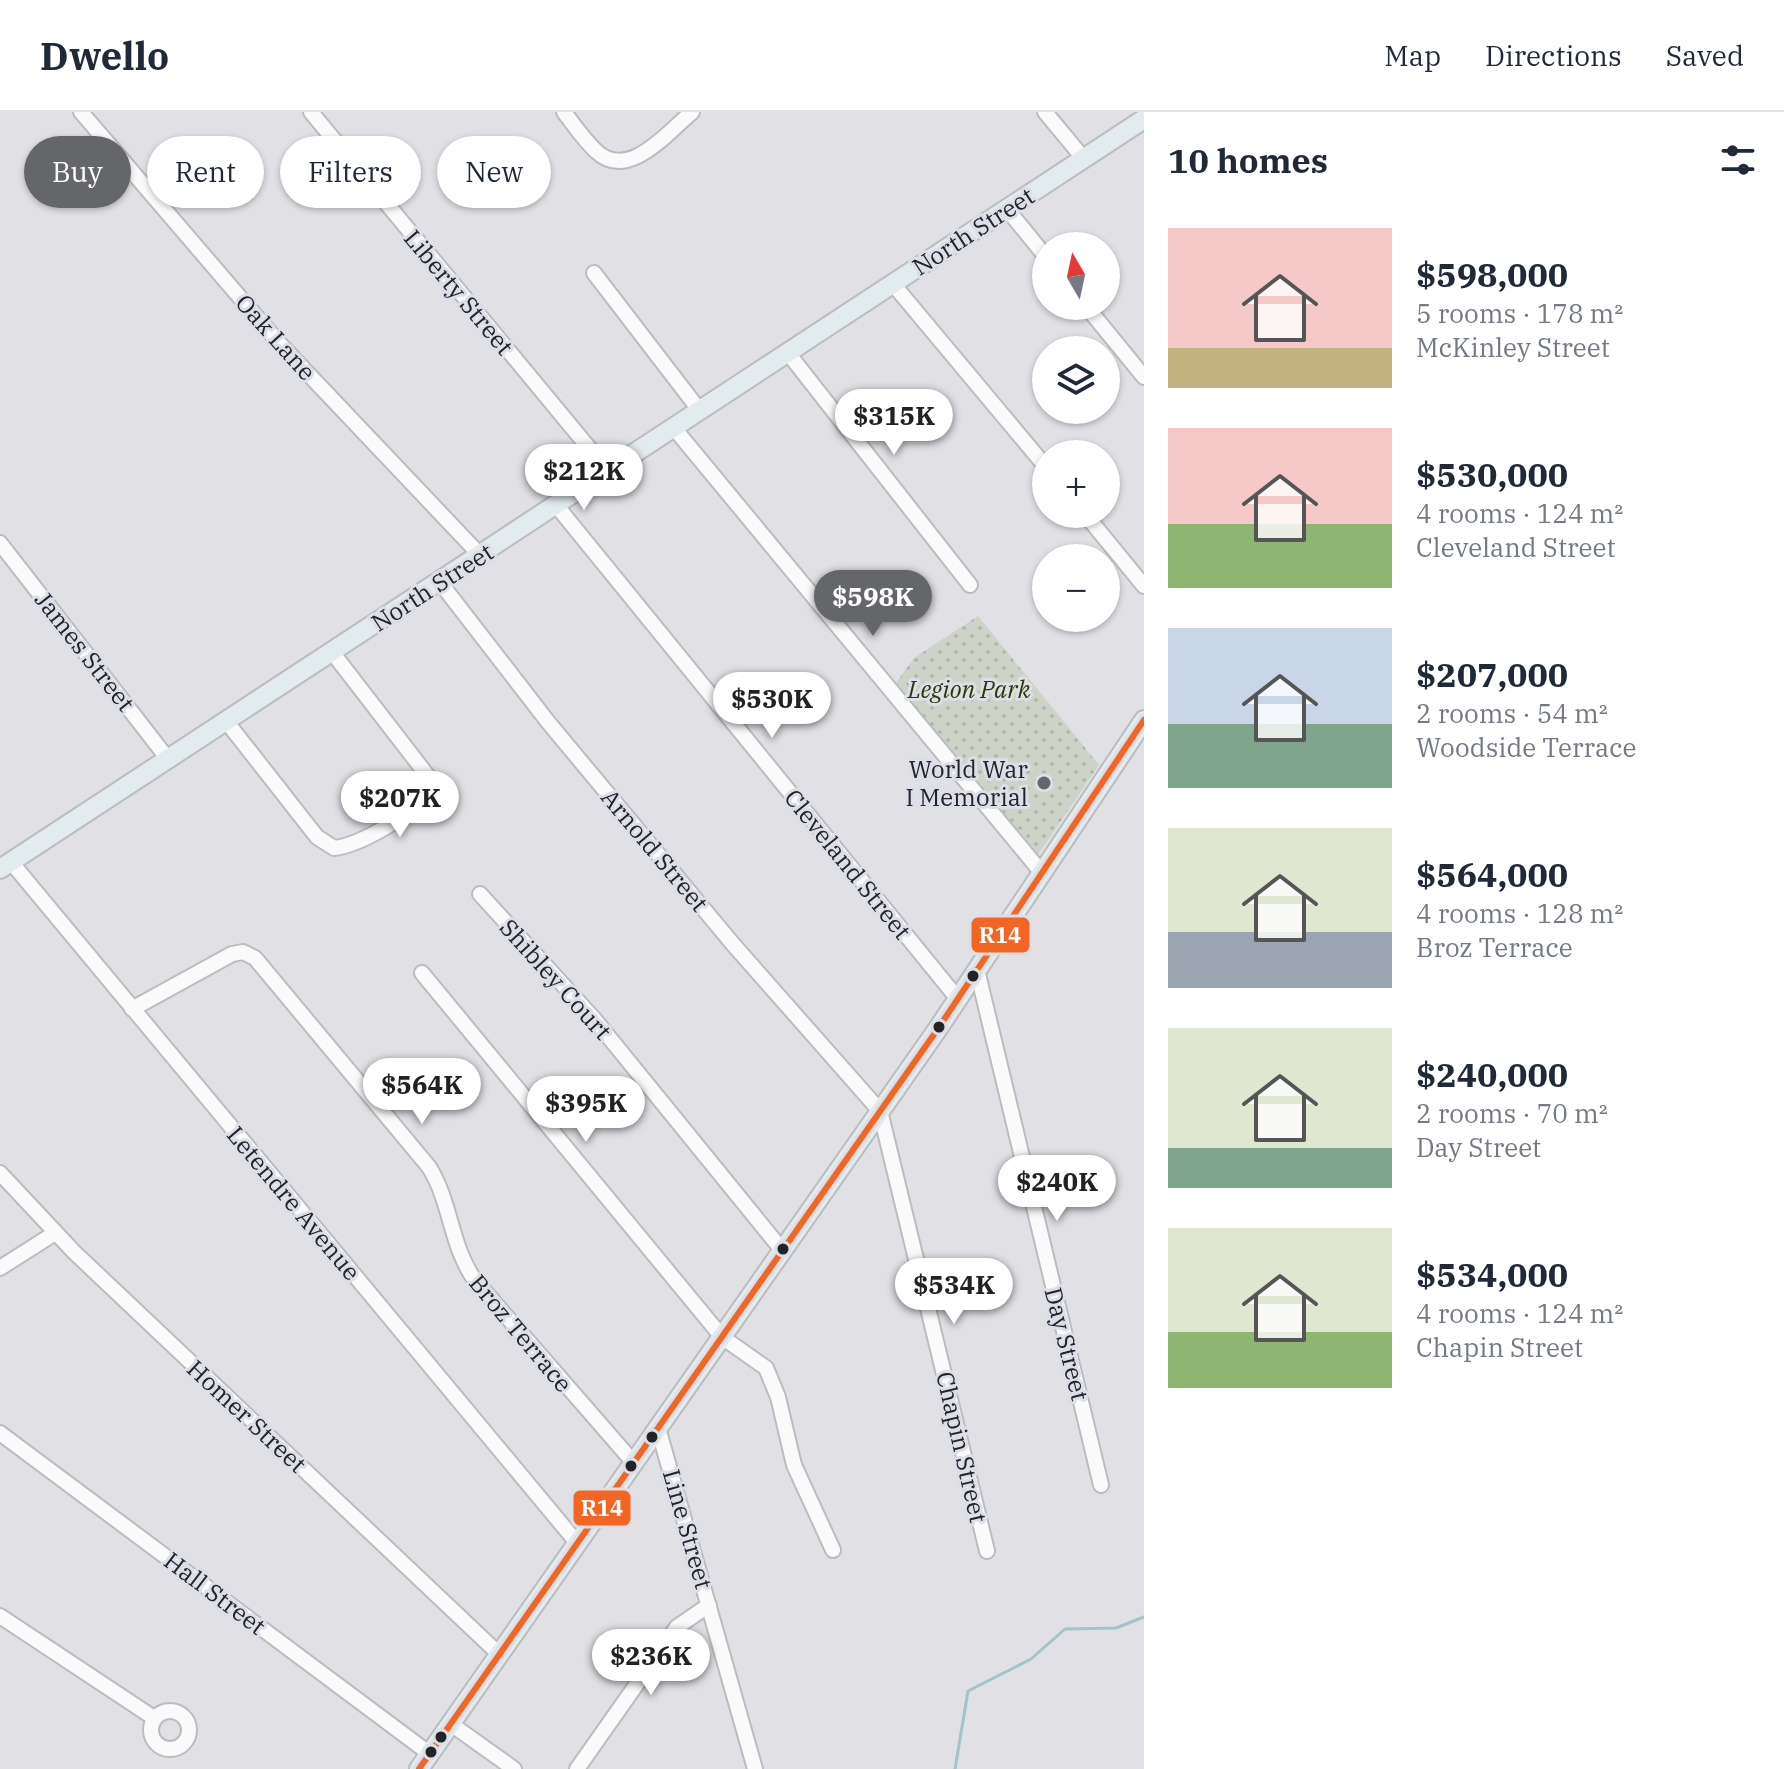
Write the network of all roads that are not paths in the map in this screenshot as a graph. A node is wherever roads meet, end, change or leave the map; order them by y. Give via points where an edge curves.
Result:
1 (81, 112) edge
2 (311, 112) edge
3 (564, 112) edge
4 (692, 112) edge
5 (1045, 112) edge
6 (1144, 119) edge
7 (1084, 159) junction
8 (1007, 209) junction
9 (1032, 240) edge
10 (594, 273) dead end
11 (893, 284) junction
12 (1097, 320) edge
13 (788, 353) junction
14 (1144, 377) edge
15 (700, 411) junction
16 (674, 428) junction
17 (1032, 450) edge
18 (608, 471) junction
19 (556, 505) junction
20 (1096, 528) edge
21 (0, 543) edge
22 (480, 555) junction
23 (439, 581) junction
24 (970, 585) dead end
25 (1144, 586) edge
26 (332, 652) junction
27 (1144, 720) edge
28 (226, 721) junction
29 (168, 759) junction
30 (5, 866) edge
31 (1042, 873) junction
32 (480, 894) dead end
33 (977, 970) junction
34 (422, 973) dead end
35 (958, 999) junction
36 (132, 1009) junction
37 (880, 1111) junction
38 (0, 1173) edge
39 (55, 1233) junction
40 (782, 1250) junction
41 (0, 1268) edge
42 (722, 1337) junction
43 (658, 1428) junction
44 (0, 1433) edge
45 (634, 1463) junction
46 (1101, 1485) dead end
47 (578, 1544) junction
48 (833, 1550) dead end
49 (987, 1551) dead end
50 (709, 1605) junction
51 (0, 1616) edge
52 (500, 1655) junction
53 (154, 1718) dead end
54 (451, 1724) junction
55 (424, 1761) edge
56 (514, 1769) edge
57 (577, 1769) edge
58 (755, 1769) edge

1 - 22 street, Oak Lane via 279,343
2 - 18 street, Liberty Street
3 - 4 street via 596,151 618,161 639,157
5 - 7 street
6 - 7 main road, North Street
7 - 8 main road, North Street
8 - 9 street
8 - 11 main road, North Street
10 - 15 street
11 - 13 main road, North Street
11 - 17 street
12 - 14 street
13 - 15 main road, North Street
13 - 24 street
15 - 16 main road, North Street
16 - 18 main road, North Street
16 - 31 street
18 - 19 main road, North Street
19 - 22 main road, North Street
19 - 35 street, Cleveland Street
20 - 25 street
21 - 29 street, James Street
22 - 23 main road, North Street
23 - 26 main road, North Street
23 - 37 street, Arnold Street via 548,722
26 - 28 main road, North Street
26 - 28 street via 427,775 430,791 415,806 356,844 334,848
27 - 31 main road
28 - 29 main road, North Street
29 - 30 main road, North Street
30 - 36 street, Letendre Avenue
31 - 33 main road
32 - 40 street, Shibley Court via 595,1020
33 - 35 main road
33 - 46 street, Day Street
34 - 42 street
35 - 37 main road
36 - 45 street, Broz Terrace via 232,954 255,958 429,1167 458,1250 474,1279
36 - 47 street, Letendre Avenue
37 - 40 main road
37 - 49 street, Chapin Street
38 - 39 street, Homer Street
39 - 41 street
39 - 52 street, Homer Street
40 - 42 main road
42 - 43 main road
42 - 48 street via 766,1368 798,1474
43 - 45 main road
43 - 50 street, Line Street
44 - 55 street, Hall Street
45 - 47 main road
47 - 52 main road
50 - 57 street via 677,1627
50 - 58 street, Line Street
51 - 53 street
52 - 54 main road
54 - 55 main road
54 - 56 street

